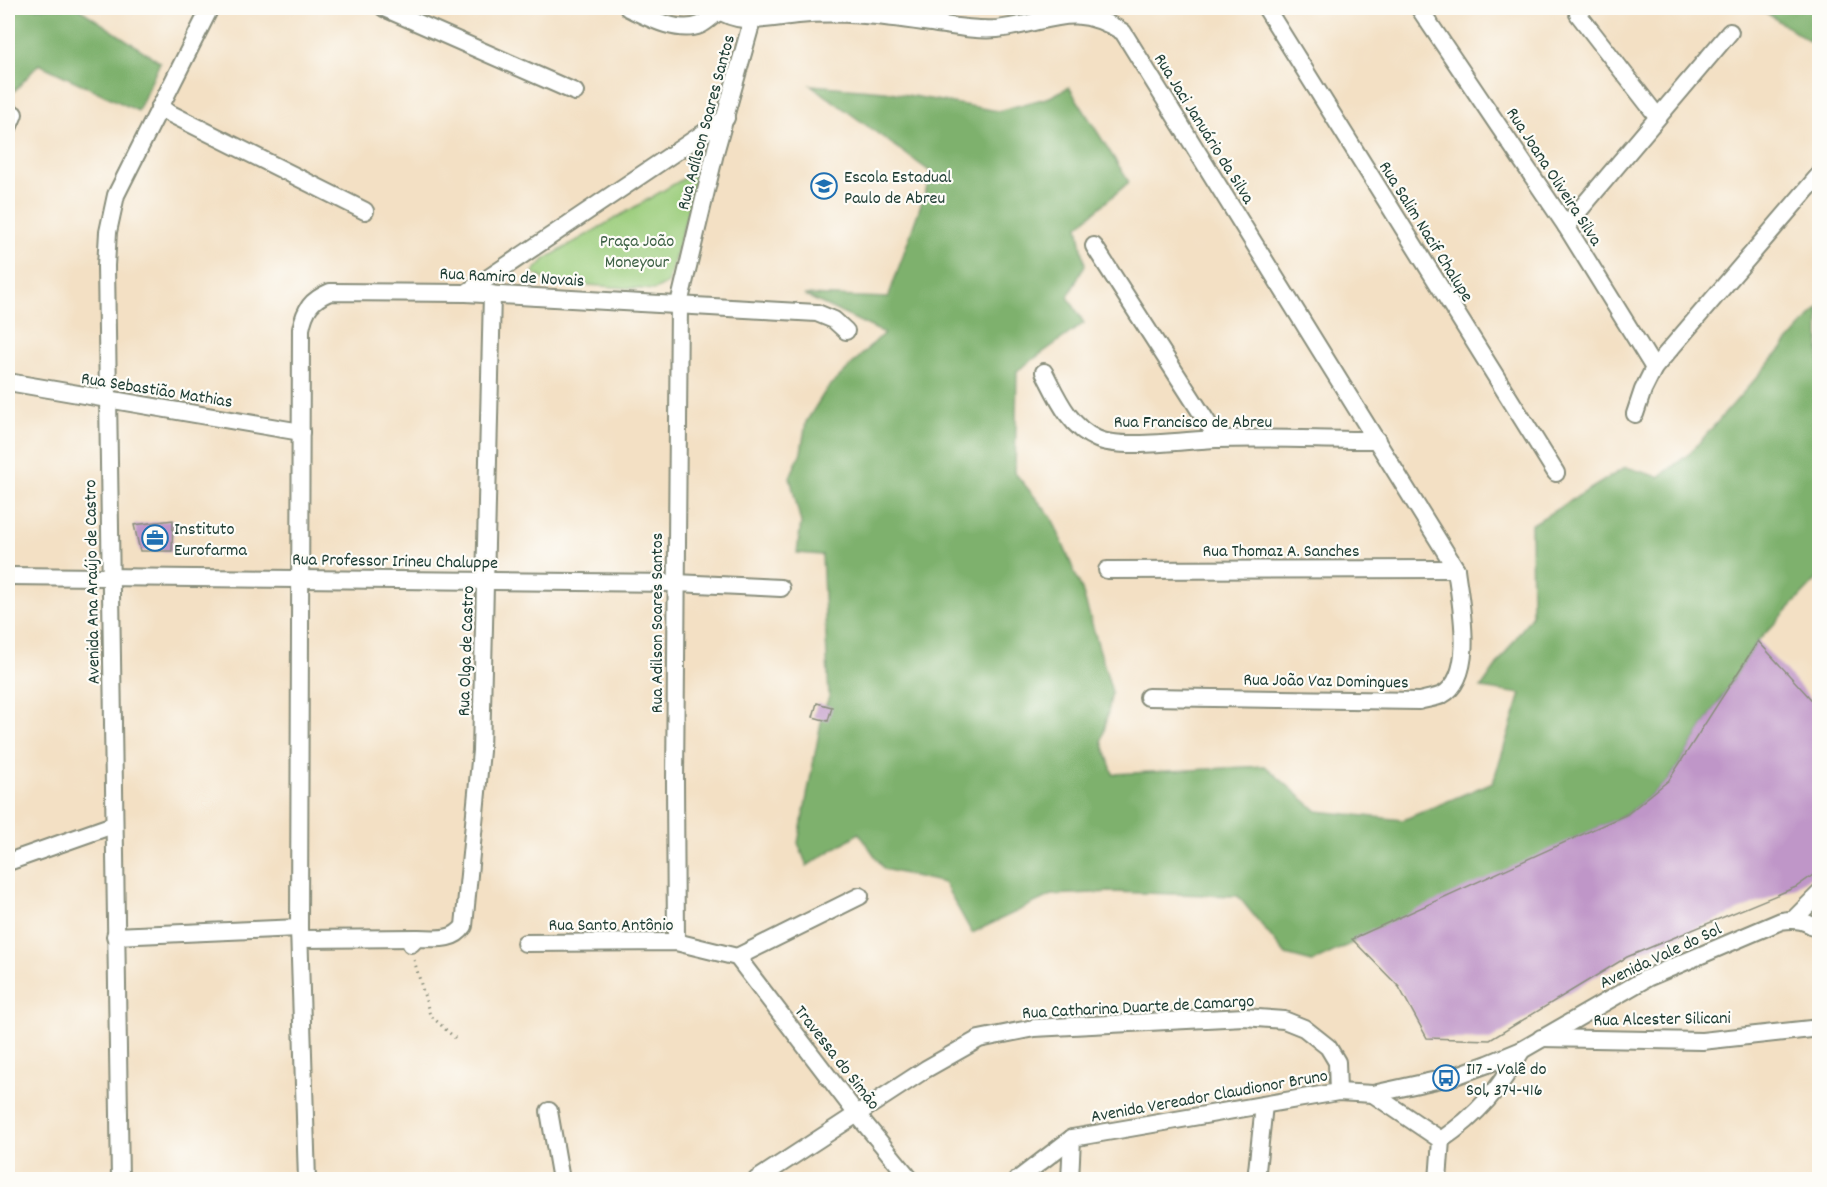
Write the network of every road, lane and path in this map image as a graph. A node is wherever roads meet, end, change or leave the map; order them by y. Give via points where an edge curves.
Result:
1 (210, 8) edge
2 (384, 8) edge
3 (628, 8) edge
4 (1266, 8) edge
5 (1419, 8) edge
6 (717, 9) edge
7 (756, 14) edge
8 (1578, 14) dead end
9 (1730, 32) dead end
10 (576, 92) dead end
11 (159, 108) junction
12 (1657, 116) junction
13 (726, 118) junction
14 (1820, 174) edge
15 (365, 211) dead end
16 (1566, 226) junction
17 (1094, 246) dead end
18 (466, 293) junction
19 (492, 294) junction
20 (679, 303) junction
21 (846, 331) dead end
22 (1654, 368) junction
23 (1044, 372) dead end
24 (8, 382) edge
25 (108, 402) junction
26 (1635, 414) dead end
27 (300, 432) junction
28 (1218, 439) junction
29 (1377, 440) junction
30 (1556, 473) dead end
31 (1456, 569) junction
32 (1107, 570) dead end
33 (8, 576) edge
34 (110, 576) junction
35 (300, 579) junction
36 (487, 581) junction
37 (676, 583) junction
38 (781, 588) dead end
39 (1148, 697) dead end
40 (113, 825) junction
41 (8, 862) edge
42 (1820, 893) edge
43 (860, 896) dead end
44 (1795, 918) junction
45 (1820, 931) edge
46 (300, 934) junction
47 (116, 936) junction
48 (414, 941) junction
49 (676, 942) junction
50 (525, 943) dead end
51 (737, 957) junction
52 (1820, 1028) edge
53 (455, 1038) dead end
54 (1540, 1038) junction
55 (1522, 1050) junction
56 (1338, 1092) junction
57 (1372, 1094) junction
58 (1264, 1105) junction
59 (549, 1111) dead end
60 (856, 1113) junction
61 (1072, 1138) junction
62 (1441, 1140) junction
63 (120, 1179) edge
64 (307, 1179) edge
65 (561, 1179) edge
66 (756, 1179) edge
67 (911, 1179) edge
68 (1017, 1179) edge
69 (1070, 1179) edge
70 (1256, 1179) edge
71 (1437, 1179) edge

1 - 11 street, Avenida Ana Araújo de Castro
2 - 10 street
3 - 6 street via 687,27 700,25
4 - 30 street, Rua Salim Nacif Chalupe
5 - 16 street, Rua Joana Oliveira Silva
6 - 7 street via 732,19
7 - 13 street, Rua Adílson Soares Santos
7 - 29 street, Rua Jaci Januário da Silva via 828,13 996,29 1073,9 1095,11 1108,19 1123,32
8 - 12 street
9 - 12 street
11 - 15 street
11 - 25 street, Avenida Ana Araújo de Castro via 116,195 108,232
12 - 16 street
13 - 18 street
13 - 20 street, Rua Adílson Soares Santos
14 - 22 street
16 - 22 street, Rua Joana Oliveira Silva
17 - 28 street
18 - 19 street, Rua Ramiro de Novais
18 - 27 street, Rua Ramiro de Novais via 330,292 315,298 305,312 301,329
19 - 20 street, Rua Ramiro de Novais
19 - 36 street, Rua Olga de Castro
20 - 21 street, Rua Ramiro de Novais via 817,313 834,320
20 - 37 street, Rua Adilson Soares Santos
22 - 26 street
23 - 28 street, Rua Francisco de Abreu via 1079,429 1098,440 1122,443
24 - 25 street, Rua Sebastião Mathias
25 - 27 street, Rua Sebastião Mathias
25 - 34 street, Avenida Ana Araújo de Castro
27 - 35 street
28 - 29 street, Rua Francisco de Abreu
29 - 31 street, Rua Jaci Januário da Silva
31 - 32 street, Rua Thomaz A. Sanches
31 - 39 street, Rua João Vaz Domingues via 1463,659 1458,678 1442,695 1419,701
33 - 34 street, Rua Professor Irineu Chaluppe
34 - 35 street, Rua Professor Irineu Chaluppe
34 - 40 street, Avenida Ana Araújo de Castro
35 - 36 street, Rua Professor Irineu Chaluppe
35 - 46 street
36 - 37 street, Rua Professor Irineu Chaluppe
36 - 48 street, Rua Olga de Castro via 481,751 464,926 458,935
37 - 38 street, Rua Professor Irineu Chaluppe
37 - 49 street, Rua Adilson Soares Santos
40 - 41 street
40 - 47 street, Avenida Ana Araújo de Castro
42 - 44 street
43 - 51 street
44 - 45 street
44 - 54 street, Avenida Vale do Sol via 1647,978
46 - 47 street
46 - 48 street
46 - 64 street
47 - 63 street, Avenida Ana Araújo de Castro
48 - 53 path via 417,976 430,1015
49 - 50 street, Rua Santo Antônio
49 - 51 street, Rua Santo Antônio
51 - 60 street, Travessa do Simão
52 - 54 street, Rua Alcester Silicani via 1702,1041
54 - 55 street, Avenida Vale do Sol
55 - 57 street, Avenida Vereador Claudionor Bruno via 1455,1076
55 - 62 street via 1489,1100 1468,1122
56 - 57 street, Avenida Vereador Claudionor Bruno
56 - 58 street, Avenida Vereador Claudionor Bruno
56 - 60 street, Rua Catharina Duarte de Camargo via 1337,1062 1304,1028 1284,1020 1244,1017 1034,1028 979,1039
57 - 62 street
58 - 61 street, Avenida Vereador Claudionor Bruno
58 - 70 street
59 - 65 street
60 - 66 street, Rua Catharina Duarte de Camargo
60 - 67 street, Travessa do Simão
61 - 68 street, Avenida Vereador Claudionor Bruno
61 - 69 street
62 - 71 street

